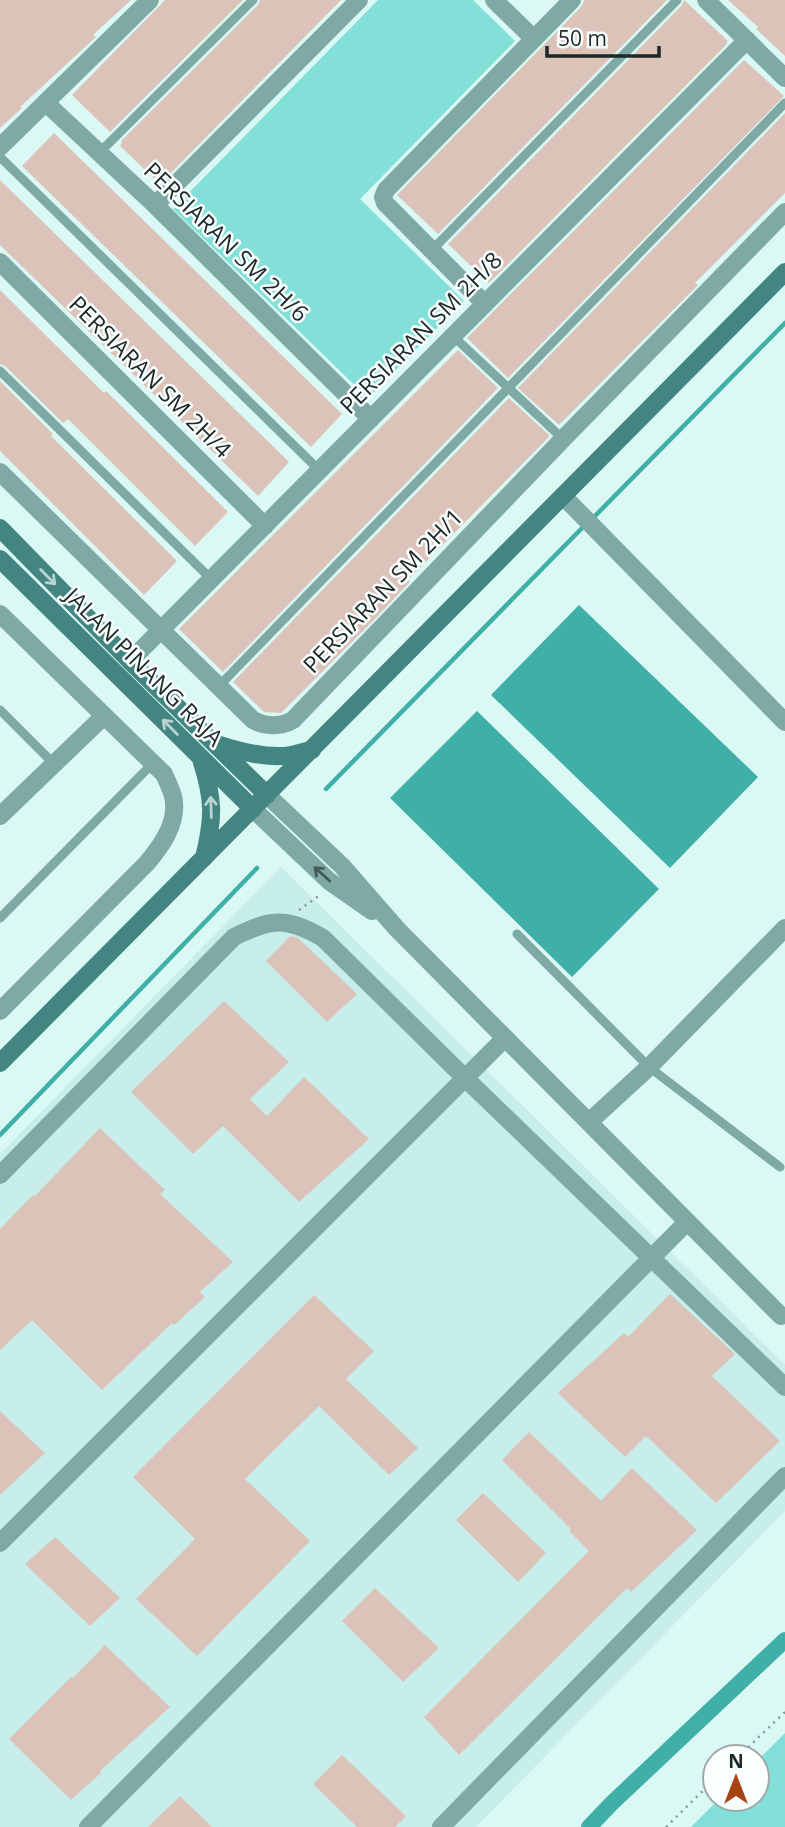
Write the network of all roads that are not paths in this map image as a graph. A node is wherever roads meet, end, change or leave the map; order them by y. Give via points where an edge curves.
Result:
1 (150, 0) edge
2 (253, 0) edge
3 (359, 0) edge
4 (494, 0) edge
5 (572, 0) edge
6 (677, 0) edge
7 (706, 0) edge
8 (534, 39) junction
9 (747, 40) junction
10 (785, 78) edge
11 (46, 103) junction
12 (785, 103) edge
13 (0, 147) edge
14 (99, 153) junction
15 (0, 157) edge
16 (155, 205) junction
17 (785, 212) edge
18 (431, 251) junction
19 (0, 262) edge
20 (785, 272) edge
21 (485, 304) junction
22 (453, 336) junction
23 (0, 371) edge
24 (507, 387) junction
25 (370, 419) junction
26 (563, 439) junction
27 (319, 470) junction
28 (0, 472) edge
29 (563, 496) junction
30 (265, 526) junction
31 (0, 528) edge
32 (0, 559) edge
33 (211, 579) junction
34 (0, 614) edge
35 (161, 630) junction
36 (130, 661) junction
37 (219, 685) junction
38 (0, 710) edge
39 (104, 716) junction
40 (785, 722) edge
41 (215, 744) junction
42 (312, 750) junction
43 (200, 756) junction
44 (153, 763) junction
45 (54, 764) junction
46 (267, 795) junction
47 (253, 809) junction
48 (1, 812) edge
49 (204, 858) junction
50 (0, 918) edge
51 (785, 928) edge
52 (397, 929) junction
53 (517, 934) dead end
54 (0, 1011) edge
55 (505, 1038) junction
56 (0, 1063) edge
57 (649, 1067) junction
58 (465, 1078) junction
59 (589, 1122) junction
60 (780, 1167) dead end
61 (0, 1175) edge
62 (687, 1222) junction
63 (651, 1257) junction
64 (781, 1316) dead end
65 (785, 1387) edge
66 (785, 1476) edge
67 (0, 1543) edge
68 (88, 1827) edge
69 (441, 1827) edge

1 - 11 street
2 - 14 lane
3 - 16 street
4 - 8 street
5 - 8 street
6 - 18 lane
7 - 9 street
8 - 18 street via 386,190 386,203
9 - 10 street
9 - 21 street, PERSIARAN SM 2H/8
11 - 13 street
11 - 14 street, PERSIARAN SM 2H/6
12 - 24 lane
14 - 16 street, PERSIARAN SM 2H/6
15 - 27 lane
16 - 25 street, PERSIARAN SM 2H/6
17 - 26 street, PERSIARAN SM 2H/1
18 - 21 street
19 - 30 street, PERSIARAN SM 2H/4
20 - 29 street
21 - 22 street, PERSIARAN SM 2H/8
22 - 24 lane
22 - 25 street, PERSIARAN SM 2H/8
23 - 33 lane
24 - 26 lane
24 - 37 lane
25 - 27 street, PERSIARAN SM 2H/8
26 - 37 street, PERSIARAN SM 2H/1 via 293,720 260,724
27 - 30 street, PERSIARAN SM 2H/8
28 - 35 street, PERSIARAN SM 2H/1
29 - 40 street
29 - 42 street
30 - 33 street, PERSIARAN SM 2H/8
31 -> 36 street
43 -> 32 street, JALAN PINANG RAJA
33 - 35 street, PERSIARAN SM 2H/8
34 - 39 street
35 - 36 street, PERSIARAN SM 2H/8
35 - 37 street, PERSIARAN SM 2H/1
36 - 41 street
38 - 45 lane
39 - 44 street
39 - 45 street
41 - 42 street via 269,755
41 - 46 street
42 - 46 street
43 - 47 street, JALAN PINANG RAJA
49 -> 43 street via 212,813
44 - 50 lane
44 - 54 street via 174,798 172,824 163,844
45 - 48 street
46 - 47 street
46 - 52 street via 342,866
47 - 49 street
52 -> 47 street via 335,885
49 - 56 street
51 - 57 street
52 - 55 street
53 - 57 lane
55 - 58 street
55 - 59 street
57 - 59 street
57 - 60 lane
58 - 61 street via 323,938 282,922 258,925 234,937
58 - 63 street
58 - 67 street
59 - 62 street
62 - 63 street
62 - 64 street
63 - 65 street
63 - 68 street
66 - 69 street

